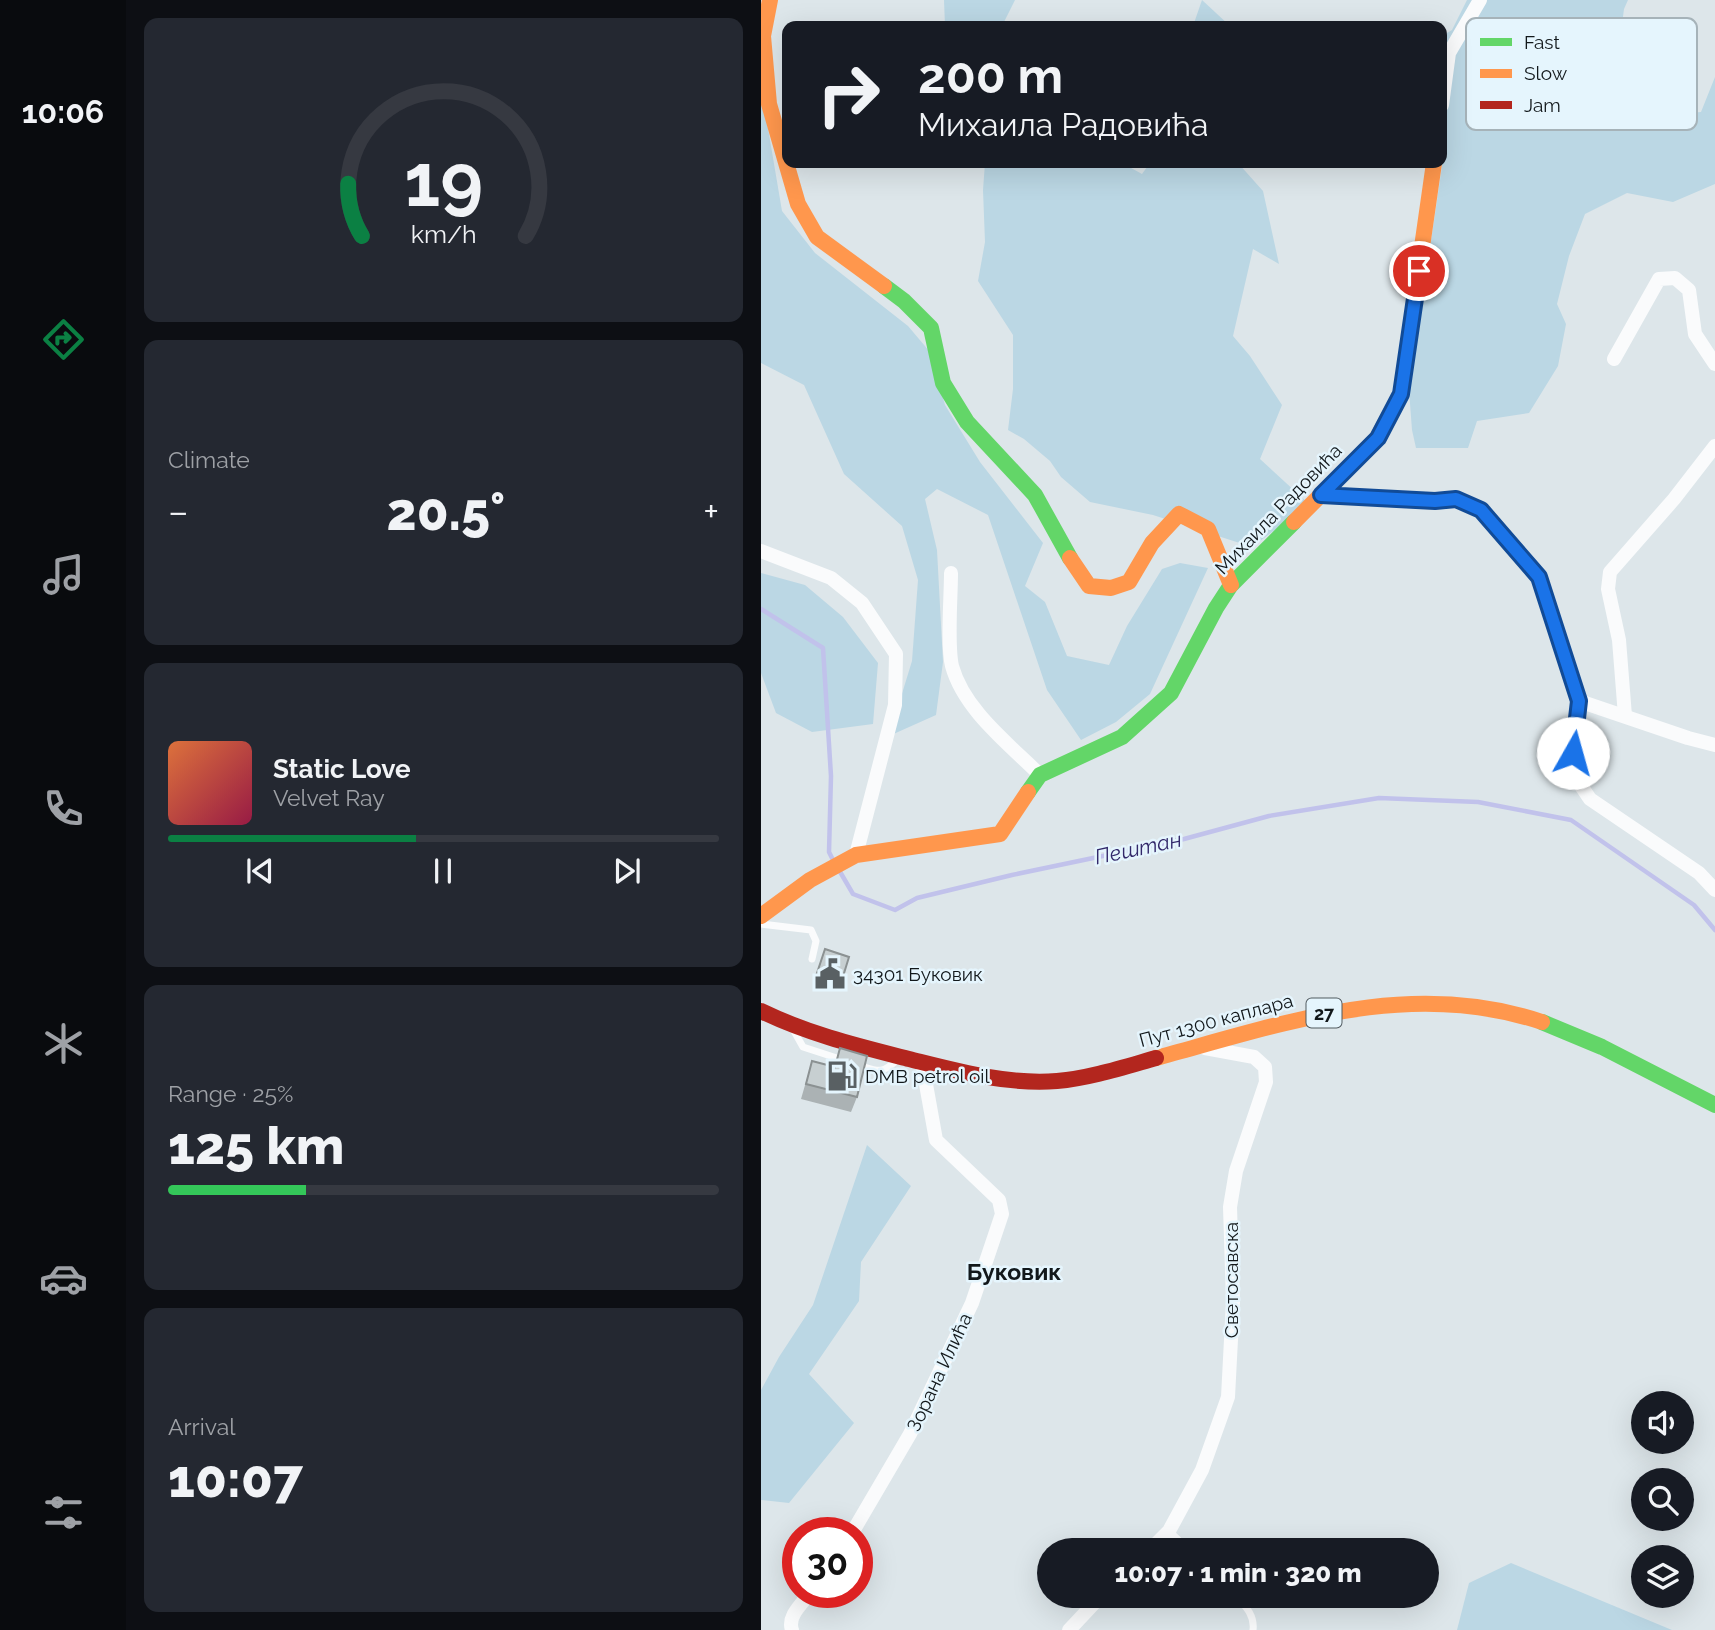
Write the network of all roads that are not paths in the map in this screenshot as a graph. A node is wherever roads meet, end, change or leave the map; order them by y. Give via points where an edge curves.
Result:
1 (770, 0) edge
2 (1480, 0) edge
3 (1469, 18) edge
4 (1466, 24) edge
5 (1447, 68) edge
6 (782, 149) edge
7 (788, 168) edge
8 (1433, 168) edge
9 (1614, 359) dead end
10 (1715, 363) edge
11 (1715, 446) edge
12 (1321, 495) junction
13 (761, 551) edge
14 (951, 573) dead end
15 (1231, 585) junction
16 (1579, 701) junction
17 (1625, 716) junction
18 (1715, 745) edge
19 (1040, 775) junction
20 (856, 855) junction
21 (1715, 890) edge
22 (761, 916) edge
23 (761, 924) edge
24 (812, 960) dead end
25 (761, 1010) edge
26 (1196, 1046) junction
27 (922, 1062) junction
28 (1715, 1105) edge
29 (861, 1517) edge
30 (1169, 1531) junction
31 (1162, 1538) edge
32 (1176, 1538) edge
33 (799, 1608) edge
34 (1090, 1608) edge
35 (1247, 1608) edge
36 (792, 1630) edge
37 (1069, 1630) edge
38 (1253, 1630) edge

1 - 6 street via 763,36 769,104
2 - 3 street
4 - 5 street via 1449,53
7 - 15 street via 798,204 816,237 904,301 931,328 942,383 967,422 1035,495 1089,586 1110,588 1129,582 1152,543 1179,514 1208,529
8 - 12 street, Михаила Радовића via 1401,394 1378,438
9 - 10 street via 1659,279 1675,278 1689,290 1695,334
11 - 17 street via 1610,572 1608,589 1619,640
12 - 15 street, Михаила Радовића
12 - 16 street via 1456,499 1481,510 1539,577
13 - 20 street via 831,578 862,603 896,654 895,705
14 - 19 street via 952,665 980,715
15 - 19 street, Михаила Радовића via 1172,694 1122,737
16 - 17 street
16 - 21 street via 1575,777 1590,799 1699,873
17 - 18 street
19 - 20 street via 1000,834
20 - 22 street via 810,880
23 - 24 lane via 811,930 816,941
25 - 27 street, Пут 1300 каплара / 27 via 841,1042
26 - 27 street, Пут 1300 каплара / 27 via 1051,1082 1009,1080
26 - 28 street, Пут 1300 каплара / 27 via 1356,1007 1456,1004 1513,1014 1566,1031
26 - 30 street, Светосавска via 1254,1057 1265,1067 1266,1082 1236,1171 1230,1207 1233,1301 1228,1397 1202,1470
27 - 29 street, Зорана Илића via 936,1140 999,1200 1002,1214 972,1303 910,1434
30 - 31 street, Светосавска
30 - 32 lane
33 - 36 street via 791,1618
34 - 37 street
35 - 38 lane

